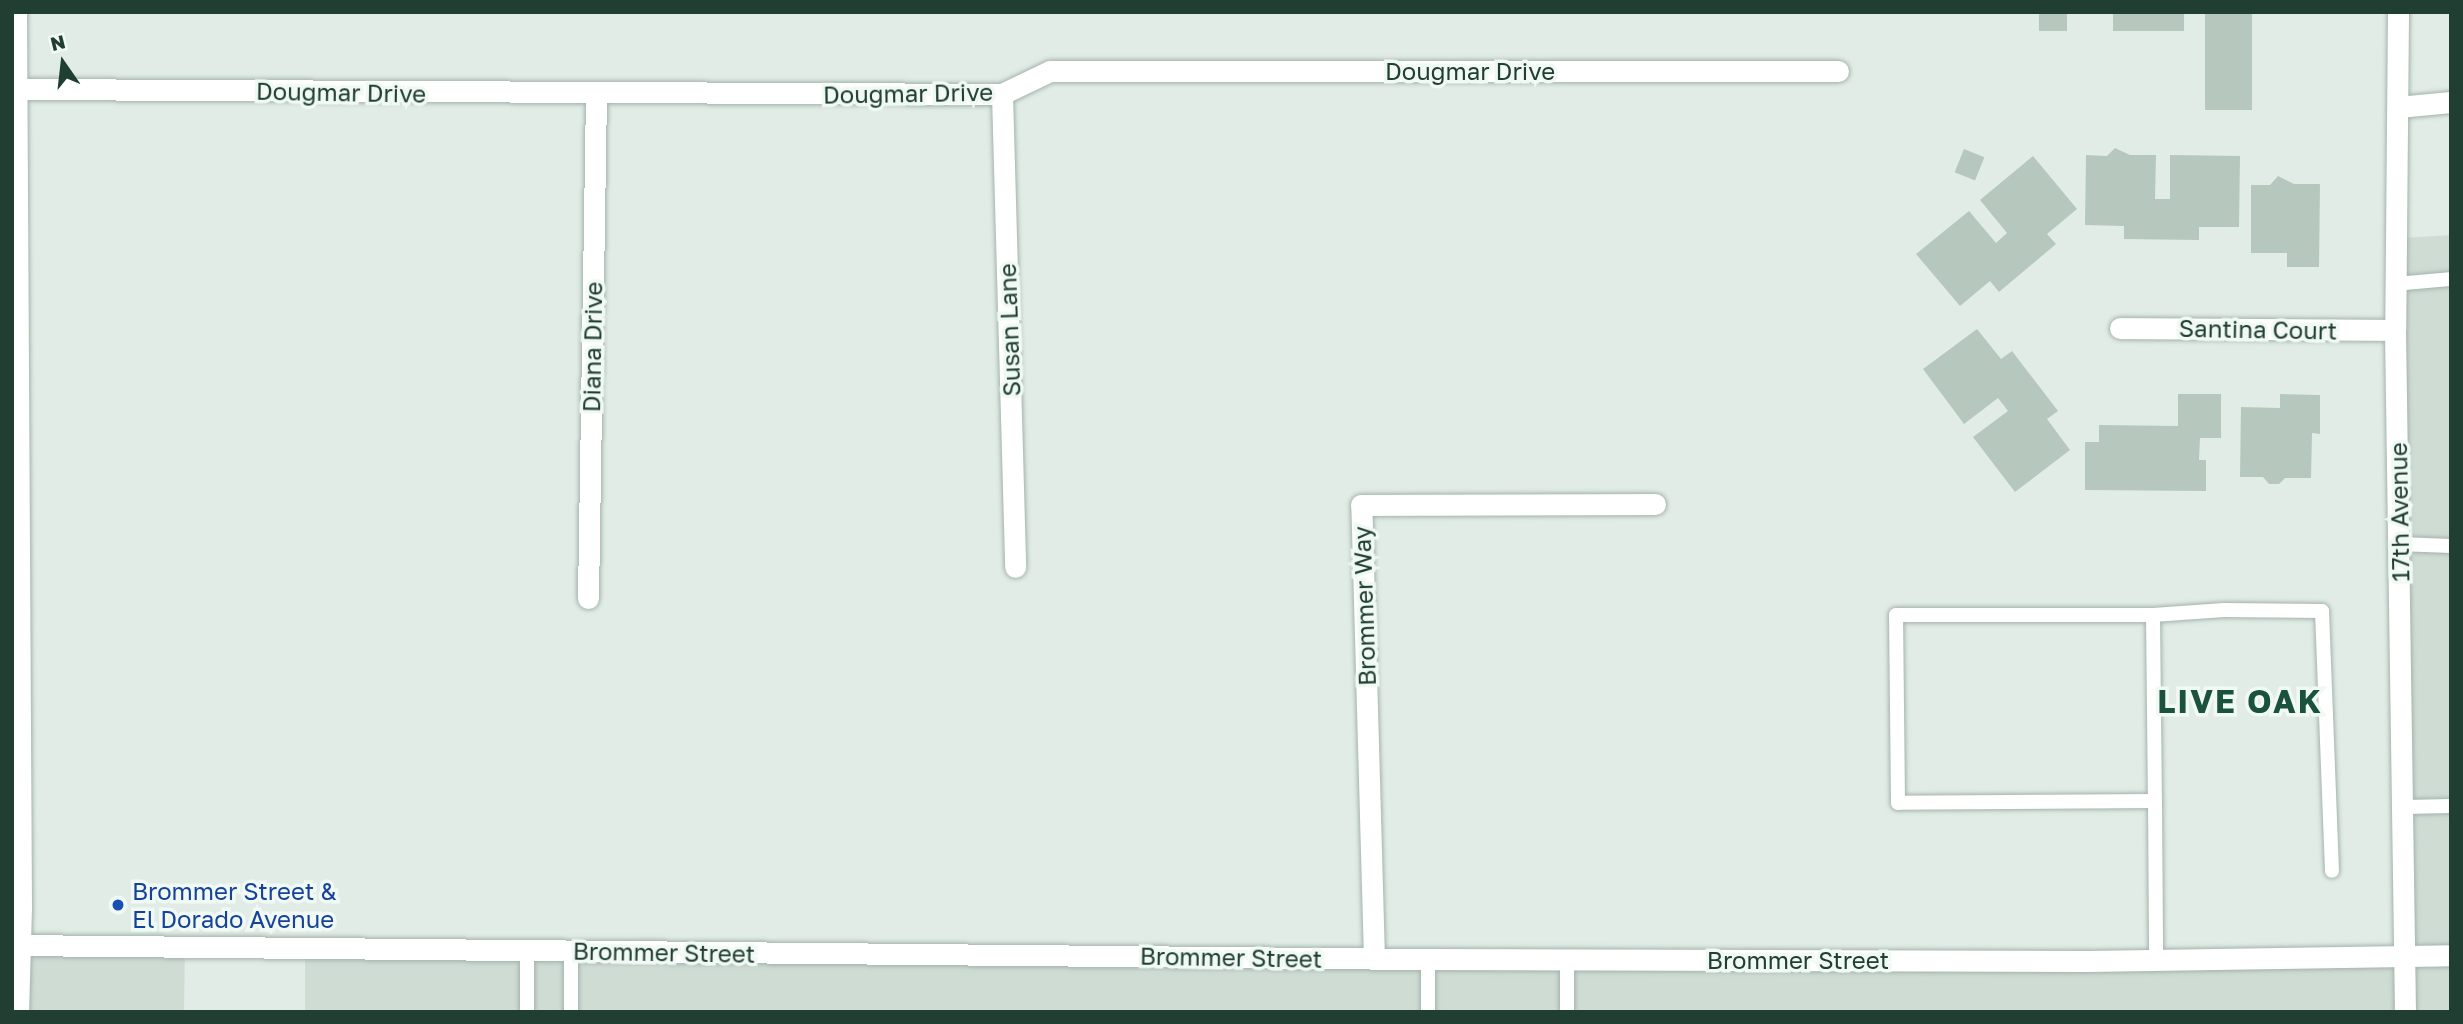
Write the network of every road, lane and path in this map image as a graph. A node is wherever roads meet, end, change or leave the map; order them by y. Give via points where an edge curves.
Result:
1 (16, 12) edge
2 (2398, 12) edge
3 (1838, 71) dead end
4 (15, 89) junction
5 (1002, 94) junction
6 (596, 95) junction
7 (2451, 102) edge
8 (2398, 107) junction
9 (14, 183) edge
10 (2451, 279) edge
11 (2395, 284) junction
12 (2120, 328) dead end
13 (2395, 330) junction
14 (1655, 504) dead end
15 (2399, 544) junction
16 (2451, 546) edge
17 (1015, 567) dead end
18 (588, 598) dead end
19 (2153, 615) junction
20 (2155, 801) junction
21 (2451, 806) edge
22 (2404, 807) junction
23 (2332, 872) dead end
24 (15, 944) edge
25 (527, 950) junction
26 (571, 951) junction
27 (2451, 955) edge
28 (2406, 956) junction
29 (1374, 959) junction
30 (1427, 960) junction
31 (1567, 960) junction
32 (2156, 960) junction
33 (18, 1012) edge
34 (527, 1012) edge
35 (570, 1012) edge
36 (1428, 1012) edge
37 (1567, 1012) edge
38 (2405, 1012) edge

1 - 4 street
2 - 8 street, 17th Avenue
3 - 5 street, Dougmar Drive via 1049,71
4 - 6 street, Dougmar Drive
4 - 9 street
5 - 6 street, Dougmar Drive
5 - 17 street, Susan Lane
6 - 18 street, Diana Drive
7 - 8 street
8 - 11 street, 17th Avenue
9 - 24 street via 21,907
10 - 11 lane
11 - 13 street, 17th Avenue
12 - 13 street, Santina Court
13 - 15 street, 17th Avenue
14 - 29 street, Brommer Way via 1361,505
15 - 16 lane
15 - 22 street, 17th Avenue
19 - 20 lane
19 - 20 lane via 1896,615 1898,803
19 - 23 lane via 2322,611
20 - 32 lane
21 - 22 lane
22 - 28 street, 17th Avenue
24 - 25 street, Brommer Street
24 - 33 street
25 - 26 street, Brommer Street
25 - 34 lane
26 - 29 street, Brommer Street
26 - 35 lane
27 - 28 street, Brommer Street
28 - 32 street, Brommer Street
28 - 38 street, 17th Avenue
29 - 30 street, Brommer Street
30 - 31 street, Brommer Street
30 - 36 lane
31 - 32 street, Brommer Street
31 - 37 lane

